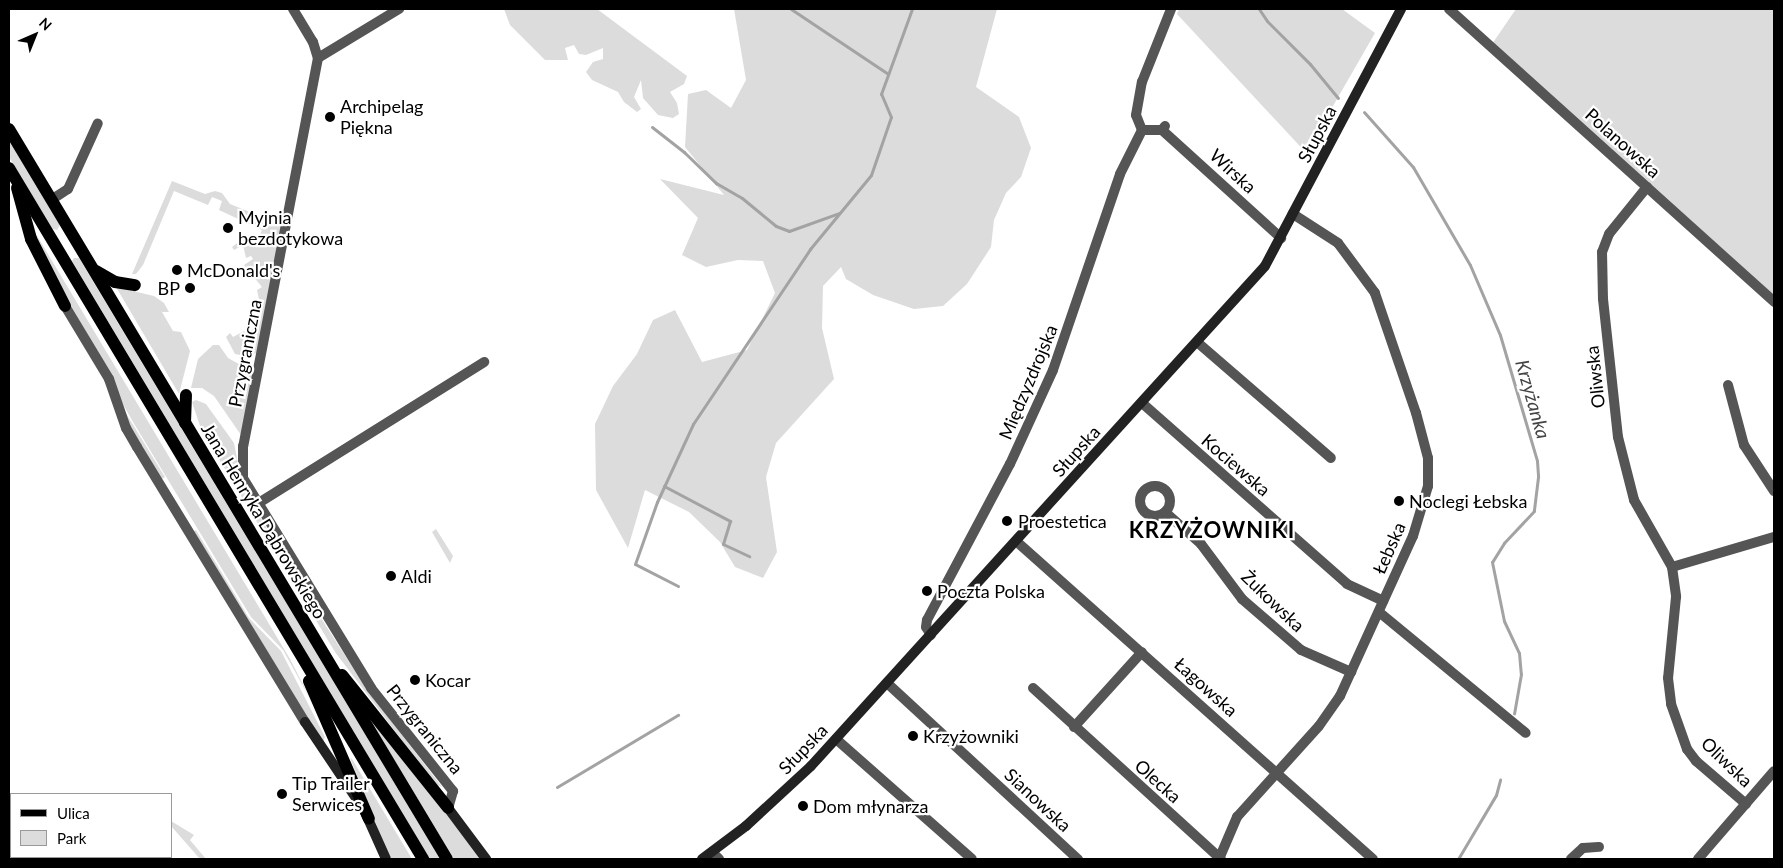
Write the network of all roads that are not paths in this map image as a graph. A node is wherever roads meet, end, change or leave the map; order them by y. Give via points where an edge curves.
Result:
1 (293, 9) edge
2 (399, 9) edge
3 (1171, 9) edge
4 (1401, 9) edge
5 (1450, 9) edge
6 (318, 58) junction
7 (98, 123) dead end
8 (9, 129) edge
9 (1142, 130) junction
10 (11, 172) edge
11 (1648, 187) junction
12 (51, 200) junction
13 (1294, 214) junction
14 (1281, 238) junction
15 (90, 265) junction
16 (135, 286) dead end
17 (1774, 302) edge
18 (65, 306) joint
19 (1197, 342) junction
20 (484, 362) dead end
21 (1728, 385) dead end
22 (186, 395) dead end
23 (1142, 403) junction
24 (185, 423) junction
25 (1331, 458) dead end
26 (1774, 491) edge
27 (256, 504) junction
28 (1165, 512) dead end
29 (1774, 537) edge
30 (1016, 541) junction
31 (1672, 567) junction
32 (1383, 601) junction
33 (1379, 612) junction
34 (931, 635) junction
35 (294, 644) junction
36 (1142, 652) junction
37 (325, 657) junction
38 (1351, 672) junction
39 (887, 683) junction
40 (1033, 688) dead end
41 (1074, 727) junction
42 (1526, 733) dead end
43 (836, 739) junction
44 (1774, 771) edge
45 (1276, 773) junction
46 (1746, 804) junction
47 (448, 808) junction
48 (369, 819) junction
49 (1599, 847) dead end
50 (715, 856) edge
51 (386, 859) edge
52 (423, 859) edge
53 (447, 859) edge
54 (486, 859) edge
55 (702, 859) edge
56 (972, 859) edge
57 (1078, 859) edge
58 (1220, 859) edge
59 (1373, 859) edge
60 (1571, 859) edge
61 (1698, 859) edge

1 - 6 street via 313,42
2 - 6 street
3 - 9 street via 1137,101 1136,115
4 - 13 street, Słupska
5 - 11 street, Polanowska
6 - 27 street, Przygraniczna via 243,446 243,478
7 - 12 street via 68,189
8 - 12 main road, Jana Henryka Dąbrowskiego
9 - 14 street, Wirska via 1161,128
9 - 34 street, Międzyzdrojska via 1120,174 1053,370 1010,464 927,620 926,628
10 - 18 main road via 29,234
10 - 35 main road
11 - 17 street, Polanowska
11 - 31 street, Oliwska via 1604,243 1603,300 1625,475 1637,506
12 - 15 main road, Jana Henryka Dąbrowskiego
13 - 14 street, Słupska
13 - 32 street, Łebska via 1338,243 1375,293 1388,322 1428,458 1428,486 1423,511
14 - 19 street, Słupska via 1265,266
15 - 16 main road via 108,279
15 - 24 main road, Jana Henryka Dąbrowskiego
18 - 48 street via 112,383 126,428 137,448 304,722
19 - 23 street, Słupska
19 - 25 street
20 - 27 street
21 - 26 street via 1744,444
22 - 24 main road
23 - 30 street, Słupska
23 - 32 street, Kociewska via 1347,584
24 - 37 main road, Jana Henryka Dąbrowskiego
27 - 47 street, Przygraniczna via 371,688 453,790
28 - 38 street, Żukowska via 1201,544 1242,599 1301,650
29 - 31 street
30 - 34 street, Słupska
30 - 36 street, Łagowska
31 - 46 street, Oliwska via 1676,597 1668,678 1672,704 1687,749 1696,761
32 - 33 street, Łebska
33 - 38 street, Łebska
33 - 42 street
34 - 39 street, Słupska
35 - 48 main road
35 - 52 main road
36 - 41 street
36 - 45 street, Łagowska
37 - 47 main road via 362,697
37 - 53 main road, Jana Henryka Dąbrowskiego
38 - 45 street, Łebska via 1319,726
39 - 43 street, Słupska
39 - 57 street, Sianowska
40 - 41 street, Olecka
41 - 58 street, Olecka
43 - 50 street, Słupska
43 - 56 street
44 - 46 street
45 - 58 street, Łebska via 1237,818
45 - 59 street, Łagowska
46 - 61 street
47 - 54 street
48 - 51 street
49 - 60 street via 1583,848
50 - 55 street, Słupska

